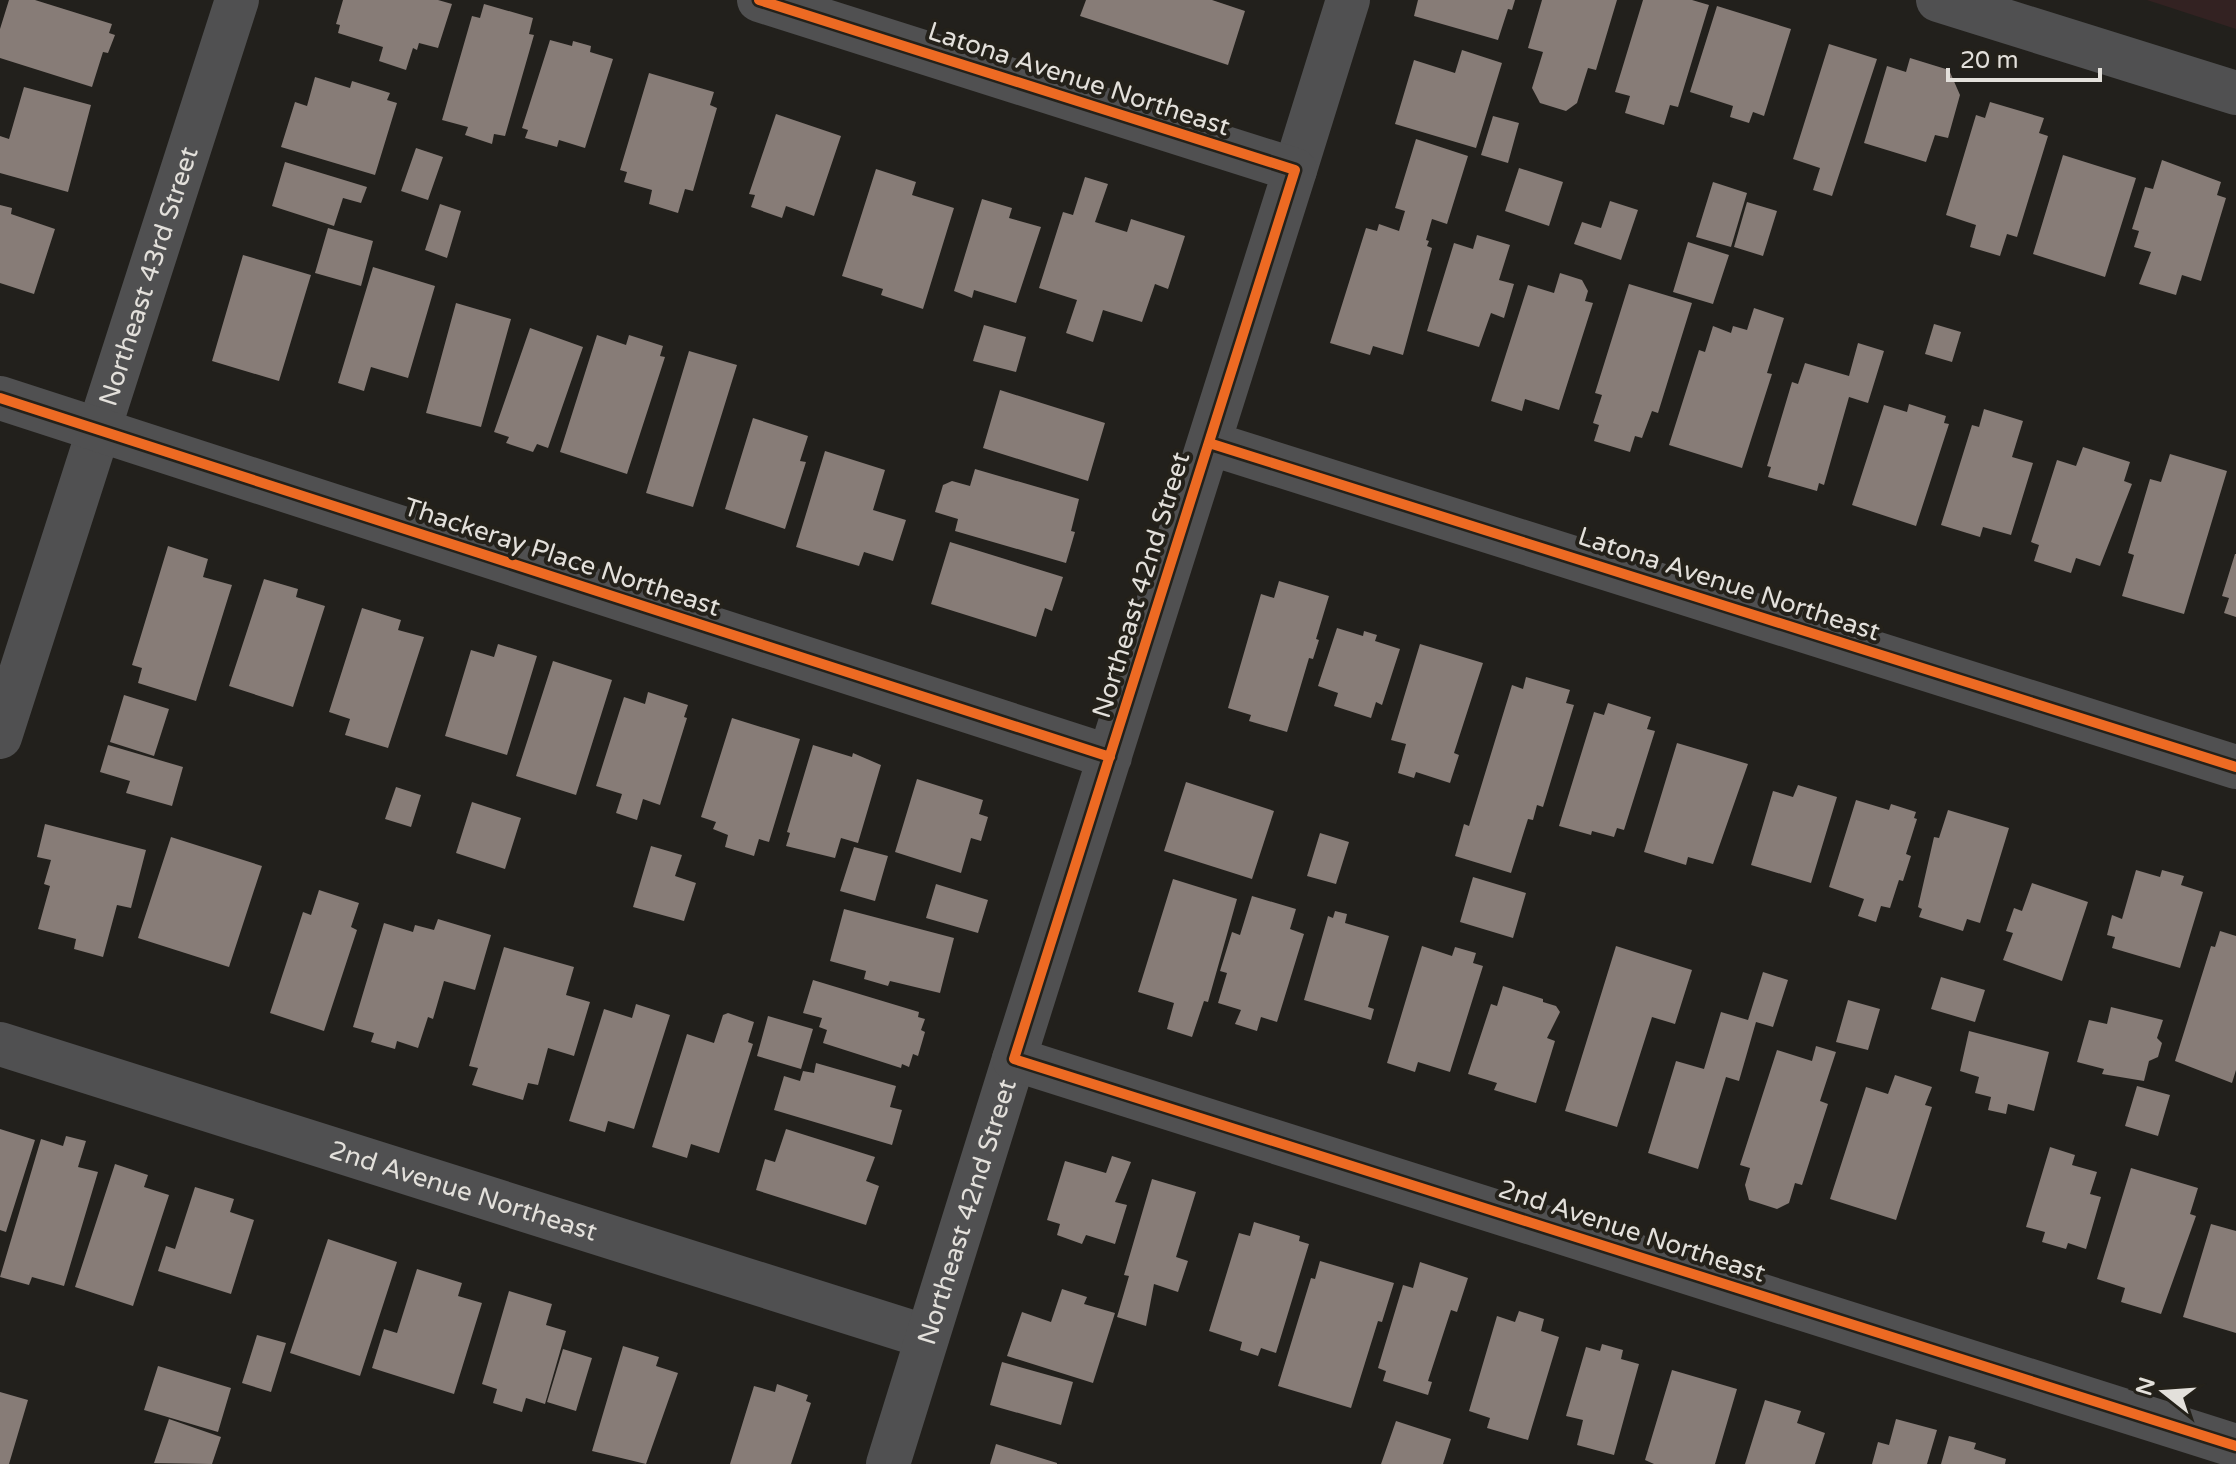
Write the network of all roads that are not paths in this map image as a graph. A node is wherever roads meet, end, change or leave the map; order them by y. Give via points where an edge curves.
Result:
1 (237, 0) edge
2 (759, 0) edge
3 (1348, 0) edge
4 (1938, 0) edge
5 (2236, 93) edge
6 (1295, 170) junction
7 (0, 398) edge
8 (97, 429) junction
9 (1209, 443) junction
10 (0, 737) edge
11 (1110, 757) junction
12 (2236, 767) edge
13 (0, 1044) edge
14 (1014, 1059) junction
15 (927, 1337) junction
16 (2236, 1446) edge
17 (888, 1464) edge

1 - 8 street, Northeast 43rd Street
2 - 6 street, Latona Avenue Northeast
3 - 6 street, Northeast 42nd Street
4 - 5 street
6 - 9 street, Northeast 42nd Street
7 - 8 street, Thackeray Place Northeast
8 - 10 street, Northeast 43rd Street
8 - 11 street, Thackeray Place Northeast
9 - 11 street, Northeast 42nd Street
9 - 12 street, Latona Avenue Northeast
11 - 14 street, Northeast 42nd Street
13 - 15 street, 2nd Avenue Northeast
14 - 15 street, Northeast 42nd Street
14 - 16 street, 2nd Avenue Northeast
15 - 17 street, Northeast 42nd Street

